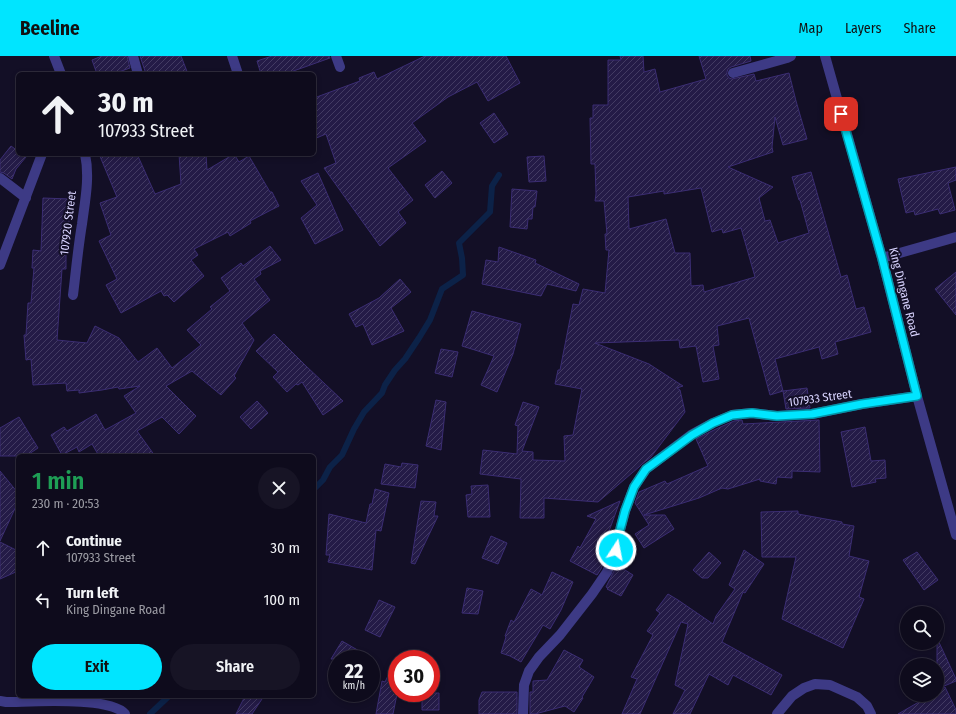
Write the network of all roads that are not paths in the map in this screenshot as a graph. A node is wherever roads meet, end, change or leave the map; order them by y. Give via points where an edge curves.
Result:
1 (54, 56) edge
2 (132, 56) edge
3 (232, 56) edge
4 (336, 56) edge
5 (791, 56) edge
6 (825, 56) edge
7 (340, 67) dead end
8 (60, 72) edge
9 (137, 72) edge
10 (237, 72) edge
11 (732, 73) dead end
12 (41, 156) edge
13 (85, 156) edge
14 (0, 178) edge
15 (26, 198) junction
16 (956, 237) edge
17 (882, 258) junction
18 (0, 265) edge
19 (73, 295) dead end
20 (917, 396) junction
21 (955, 529) edge
22 (0, 701) edge
23 (125, 714) edge
24 (523, 714) edge
25 (777, 714) edge
26 (871, 714) edge

1 - 8 street
2 - 9 street
3 - 10 street
4 - 7 street
5 - 11 street
6 - 17 street, King Dingane Road
12 - 15 street
13 - 19 street, 107920 Street via 87,178
14 - 15 street
15 - 18 street
16 - 17 street
17 - 20 street, King Dingane Road
20 - 21 street, King Dingane Road
20 - 24 street, 107933 Street via 812,414 732,415 692,435 646,469 634,487 607,572 560,635 529,671 524,685
22 - 23 street via 104,704
25 - 26 street via 792,696 815,684 830,685 857,697

